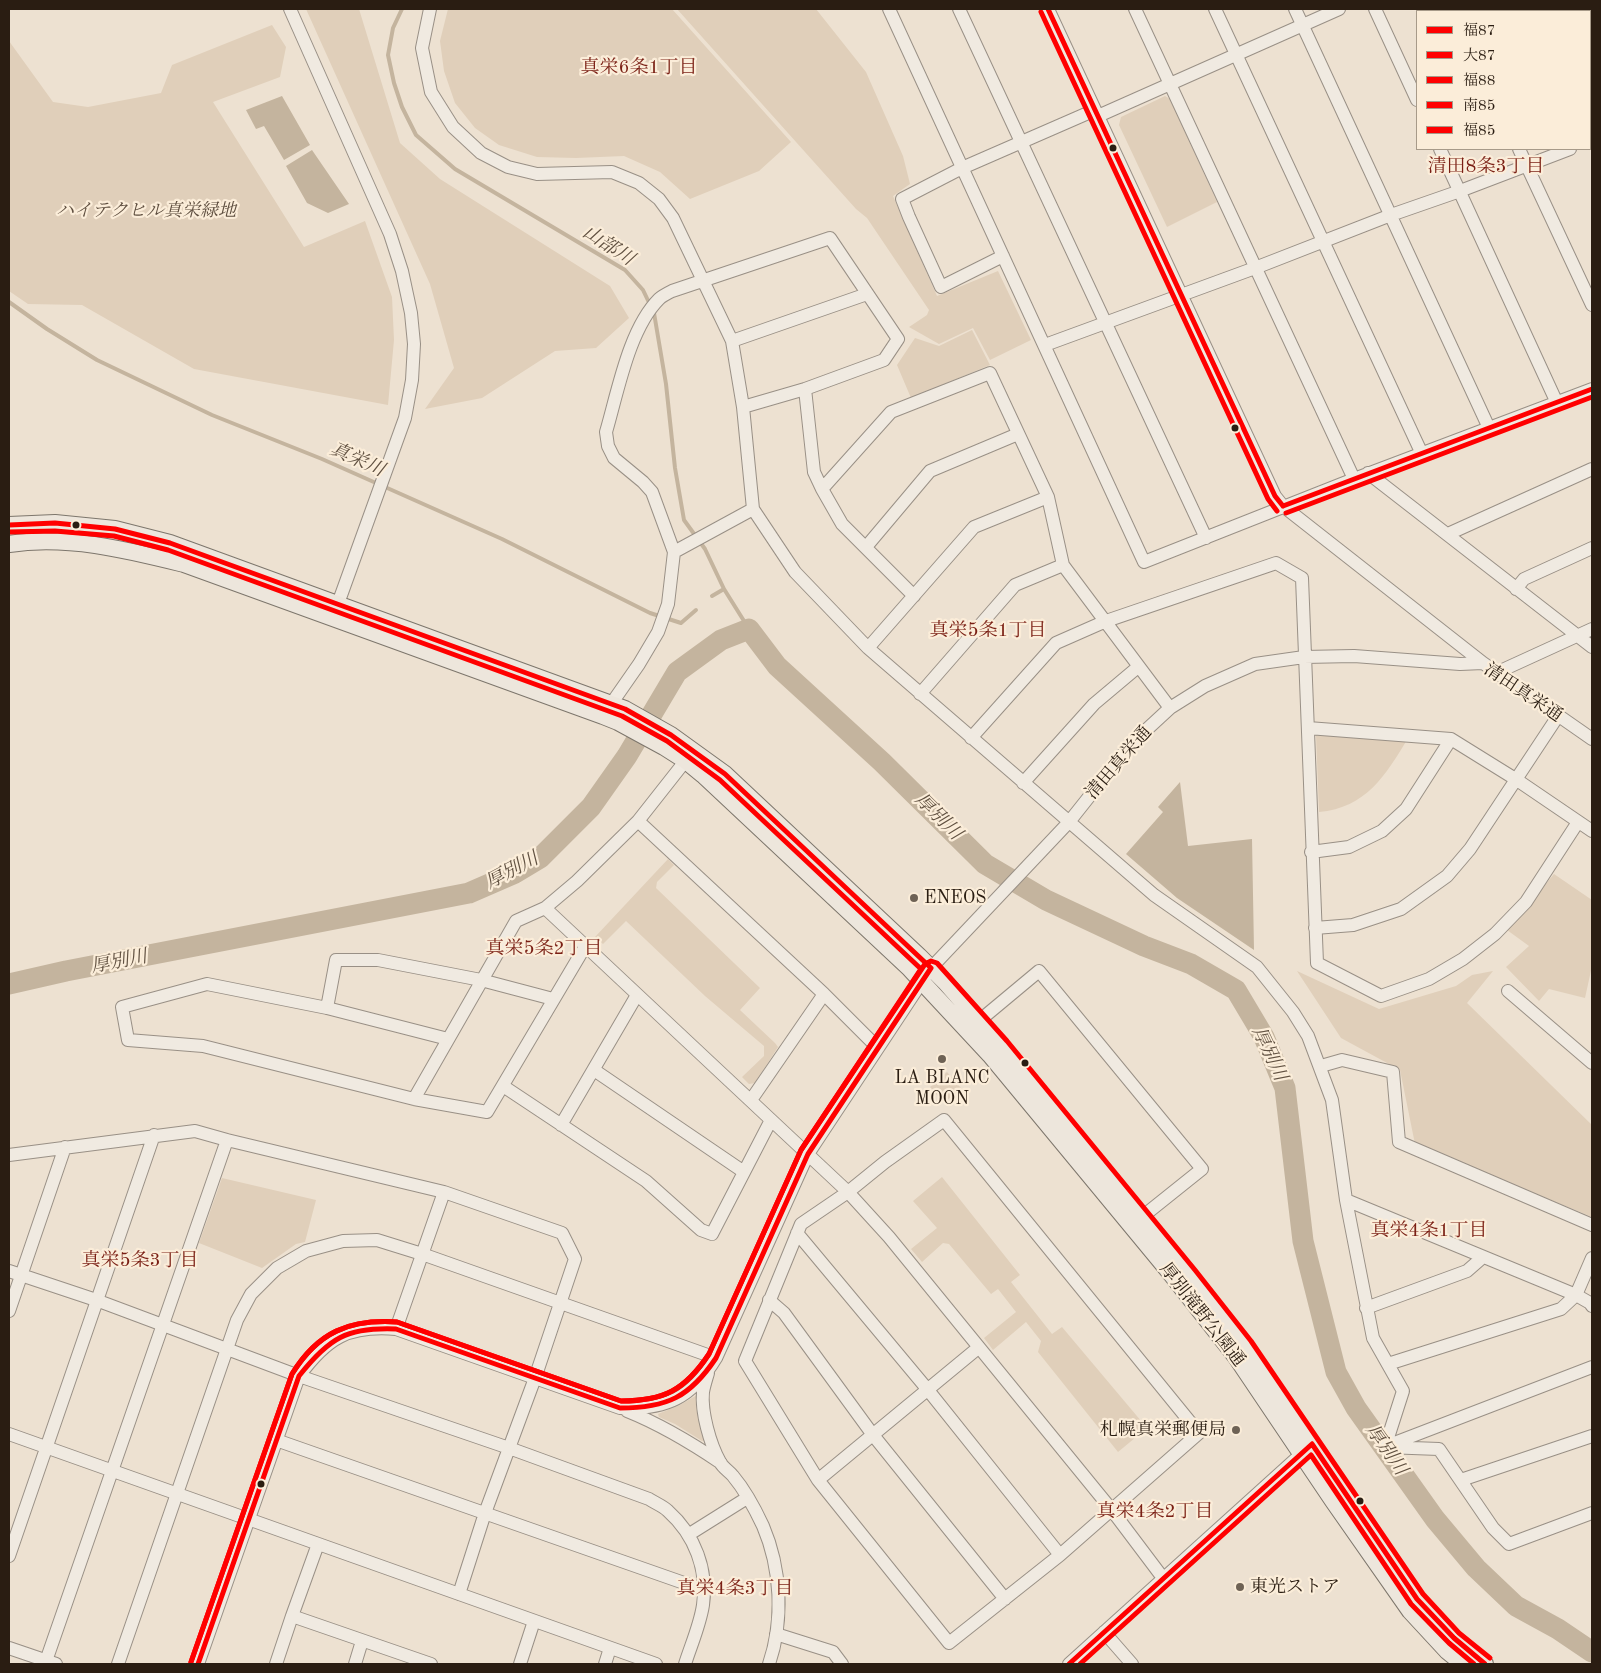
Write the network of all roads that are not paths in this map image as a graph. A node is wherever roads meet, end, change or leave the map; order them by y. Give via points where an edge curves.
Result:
1 (290, 9) edge
2 (430, 9) edge
3 (889, 9) edge
4 (959, 9) edge
5 (1048, 9) edge
6 (1134, 9) edge
7 (1215, 9) edge
8 (1295, 9) edge
9 (1339, 9) edge
10 (1375, 9) edge
11 (1302, 25) junction
12 (1236, 56) junction
13 (1170, 84) junction
14 (1416, 98) edge
15 (1096, 113) junction
16 (1022, 143) junction
17 (1440, 150) edge
18 (1520, 150) edge
19 (1567, 150) edge
20 (1527, 165) junction
21 (962, 168) junction
22 (1460, 191) junction
23 (1391, 215) junction
24 (1323, 242) junction
25 (1003, 256) junction
26 (1255, 268) junction
27 (703, 281) junction
28 (867, 294) junction
29 (1181, 294) junction
30 (1592, 305) edge
31 (1106, 322) junction
32 (732, 341) junction
33 (1044, 345) junction
34 (1592, 389) edge
35 (806, 390) junction
36 (1557, 403) junction
37 (743, 407) junction
38 (1489, 428) junction
39 (1018, 434) junction
40 (1422, 454) junction
41 (1592, 469) edge
42 (1368, 473) junction
43 (1354, 478) junction
44 (822, 489) junction
45 (1048, 497) junction
46 (1283, 506) junction
47 (753, 509) junction
48 (9, 525) edge
49 (1448, 534) junction
50 (1206, 538) junction
51 (9, 544) edge
52 (866, 547) junction
53 (1592, 548) edge
54 (678, 550) junction
55 (1064, 565) junction
56 (1516, 589) junction
57 (914, 596) junction
58 (336, 611) junction
59 (1106, 620) junction
60 (1592, 629) edge
61 (1576, 636) junction
62 (1592, 647) edge
63 (868, 648) junction
64 (1304, 656) junction
65 (1483, 663) junction
66 (1138, 667) junction
67 (1498, 672) junction
68 (920, 694) junction
69 (1170, 708) junction
70 (614, 713) junction
71 (1558, 716) junction
72 (1308, 728) junction
73 (971, 738) junction
74 (1451, 739) junction
75 (1592, 739) edge
76 (690, 756) junction
77 (1516, 780) junction
78 (1023, 782) junction
79 (638, 821) junction
80 (1069, 822) junction
81 (1578, 822) junction
82 (1592, 831) edge
83 (1311, 852) junction
84 (545, 908) junction
85 (1315, 928) junction
86 (586, 945) junction
87 (926, 974) junction
88 (481, 980) junction
89 (1508, 991) dead end
90 (824, 994) junction
91 (636, 995) junction
92 (553, 999) junction
93 (327, 1008) junction
94 (979, 1020) junction
95 (448, 1039) junction
96 (878, 1048) junction
97 (1592, 1063) edge
98 (1321, 1066) junction
99 (594, 1070) junction
100 (503, 1086) junction
101 (414, 1099) junction
102 (751, 1100) junction
103 (771, 1120) junction
104 (561, 1125) junction
105 (154, 1135) junction
106 (227, 1140) junction
107 (65, 1147) junction
108 (808, 1154) junction
109 (9, 1155) edge
110 (744, 1172) junction
111 (444, 1192) junction
112 (848, 1192) junction
113 (1346, 1200) junction
114 (1142, 1217) junction
115 (1592, 1224) edge
116 (797, 1233) junction
117 (422, 1254) junction
118 (1483, 1257) junction
119 (1592, 1258) edge
120 (9, 1271) edge
121 (21, 1275) junction
122 (1576, 1295) junction
123 (96, 1300) junction
124 (769, 1300) junction
125 (560, 1303) junction
126 (1592, 1306) edge
127 (1366, 1308) junction
128 (9, 1311) edge
129 (162, 1325) junction
130 (396, 1329) junction
131 (227, 1348) junction
132 (978, 1348) junction
133 (716, 1358) junction
134 (1388, 1364) junction
135 (1592, 1367) edge
136 (708, 1371) junction
137 (299, 1376) junction
138 (535, 1378) junction
139 (928, 1390) junction
140 (620, 1408) junction
141 (9, 1434) edge
142 (873, 1435) junction
143 (1592, 1436) edge
144 (276, 1440) junction
145 (1384, 1446) junction
146 (45, 1447) junction
147 (510, 1448) junction
148 (1306, 1449) junction
149 (721, 1463) junction
150 (111, 1471) junction
151 (818, 1480) junction
152 (1461, 1480) junction
153 (176, 1494) junction
154 (747, 1498) junction
155 (1111, 1509) junction
156 (485, 1513) junction
157 (1592, 1513) edge
158 (248, 1519) junction
159 (688, 1535) junction
160 (318, 1544) junction
161 (1060, 1554) junction
162 (9, 1556) edge
163 (1163, 1578) junction
164 (704, 1590) junction
165 (459, 1594) junction
166 (1005, 1599) junction
167 (292, 1616) junction
168 (534, 1621) junction
169 (1104, 1632) junction
170 (776, 1634) junction
171 (362, 1641) junction
172 (9, 1648) edge
173 (610, 1648) junction
174 (51, 1662) edge
175 (118, 1664) edge
176 (198, 1664) edge
177 (276, 1664) edge
178 (355, 1664) edge
179 (431, 1664) edge
180 (520, 1664) edge
181 (604, 1664) edge
182 (656, 1664) edge
183 (684, 1664) edge
184 (768, 1664) edge
185 (842, 1664) edge
186 (1069, 1664) edge
187 (1132, 1664) edge
188 (1463, 1664) edge
189 (1485, 1664) edge

1 - 58 street via 390,234 402,271 414,344 405,418
2 - 27 street via 422,48 431,92 453,127 480,153 508,167 537,174 612,172 639,183 659,199 673,218
3 - 21 street
4 - 16 street
5 - 15 street
6 - 13 street
7 - 12 street
8 - 11 street
9 - 11 street
10 - 14 street
11 - 12 street
11 - 23 street
12 - 13 street
12 - 24 street
13 - 15 street
13 - 26 street
15 - 16 street
15 - 29 street
16 - 21 street
16 - 31 street
17 - 22 street
18 - 20 street
19 - 20 street
20 - 22 street
20 - 30 street
21 - 25 street
21 - 25 street via 902,199 913,226 941,286
22 - 23 street
22 - 36 street
23 - 24 street
23 - 38 street
24 - 26 street
24 - 40 street
25 - 33 street
26 - 29 street
26 - 43 street
27 - 28 street via 830,238
27 - 32 street
27 - 54 street via 660,298 643,321 633,340 606,432 614,458 652,492
28 - 32 street
28 - 35 street via 898,339 884,360
29 - 31 street
29 - 46 street via 1275,496
31 - 33 street
31 - 50 street
32 - 37 street
33 - 50 street via 1144,562
34 - 36 street
35 - 37 street
35 - 44 street via 814,472
36 - 38 street
37 - 47 street
38 - 40 street
39 - 44 street via 990,372 891,412
39 - 45 street
39 - 52 street via 930,472
40 - 42 street
41 - 49 street
42 - 43 street
42 - 49 street
43 - 46 street
44 - 52 street via 842,524
45 - 55 street
45 - 57 street via 974,527
46 - 50 street
46 - 65 street
47 - 54 street
47 - 63 street via 795,572
48 - 58 main road via 55,523 116,529 170,543
49 - 56 street
51 - 58 main road via 66,542 128,550
52 - 57 street
53 - 56 street via 1524,579
54 - 70 street via 668,604 658,632
55 - 59 street
55 - 68 street via 1015,585
56 - 61 street
57 - 63 street
58 - 70 main road
59 - 64 street via 1276,564 1302,578
59 - 66 street
59 - 73 street via 1056,642
60 - 61 street
61 - 62 street
61 - 67 street
63 - 68 street
64 - 65 street, 清田真栄通
64 - 69 street, 清田真栄通 via 1255,664 1205,686
64 - 72 street
65 - 67 street, 清田真栄通
66 - 69 street
66 - 78 street via 1094,704
67 - 71 street, 清田真栄通
68 - 73 street
69 - 80 street, 清田真栄通 via 1130,744
70 - 76 main road
71 - 75 street, 清田真栄通
71 - 77 street
72 - 74 street
72 - 83 street
73 - 78 street
74 - 77 street
74 - 83 street via 1406,809 1382,831 1349,847
76 - 79 street
76 - 87 main road via 725,774
77 - 81 street
77 - 85 street via 1470,850 1447,876 1401,909 1352,925
78 - 80 street
79 - 84 street
79 - 90 street
80 - 87 street, 清田真栄通
80 - 98 street via 1154,895 1257,967 1293,1012
81 - 82 street
81 - 85 street via 1526,902 1495,934 1463,959 1429,979 1381,996 1317,963
83 - 85 street
84 - 86 street
84 - 88 street via 516,921
86 - 91 street
86 - 92 street
87 - 94 main road, 厚別滝野公園通
87 - 96 street, 清田真栄通
87 - 148 main road, 厚別滝野公園通 via 1171,1274
88 - 92 street
88 - 93 street via 378,960 336,960
88 - 95 street
89 - 97 street
90 - 96 street
90 - 102 street
91 - 99 street
91 - 102 street
92 - 100 street
93 - 95 street
93 - 101 street via 207,984 122,1006 128,1040 203,1046
94 - 114 main road, 厚別滝野公園通
94 - 114 street via 1039,971 1202,1169
95 - 101 street
96 - 108 street, 清田真栄通
98 - 113 street via 1332,1100
98 - 115 street via 1342,1060 1393,1072 1399,1142
99 - 104 street
99 - 110 street
100 - 101 street via 487,1112
100 - 104 street
102 - 103 street
103 - 108 street
103 - 110 street
104 - 110 street via 646,1181 701,1230 712,1234
105 - 106 street via 195,1131
105 - 107 street
105 - 123 street
106 - 111 street
106 - 129 street
107 - 109 street
107 - 121 street
108 - 112 street
108 - 133 street, 清田真栄通
111 - 117 street
111 - 125 street via 562,1233 575,1259
112 - 116 street via 801,1224
112 - 132 street via 888,1236
112 - 155 street via 944,1120 1199,1433
113 - 118 street
113 - 127 street
114 - 148 main road, 厚別滝野公園通 via 1245,1346
116 - 124 street
116 - 139 street
117 - 125 street
117 - 130 street
117 - 131 street via 377,1240 343,1242 306,1251 277,1268 251,1294
118 - 122 street
118 - 127 street via 1467,1271
119 - 122 street
120 - 121 street
121 - 123 street
121 - 128 street
122 - 126 street
122 - 134 street via 1561,1309
123 - 129 street
123 - 146 street
124 - 142 street via 784,1312
124 - 151 street via 745,1361
125 - 133 street
125 - 138 street
127 - 134 street via 1373,1338
129 - 131 street
129 - 150 street
130 - 137 street via 349,1332 326,1344
130 - 138 street
131 - 137 street
131 - 153 street
132 - 139 street
132 - 155 street
133 - 136 street, 清田真栄通
134 - 145 street via 1403,1391
135 - 145 street
136 - 140 street via 694,1388 673,1401 654,1408
136 - 149 street via 703,1393 706,1423
137 - 144 street
137 - 147 street
138 - 140 street
138 - 147 street
139 - 142 street
139 - 161 street
140 - 149 street via 676,1433
141 - 146 street
142 - 151 street
142 - 166 street
143 - 152 street
144 - 156 street
144 - 158 street
145 - 152 street via 1439,1449
146 - 150 street
146 - 162 street
147 - 156 street
147 - 159 street via 649,1499 668,1511
148 - 163 street
148 - 188 main road, 厚別滝野公園通 via 1410,1612
148 - 189 main road, 厚別滝野公園通 via 1417,1599 1454,1638
149 - 154 street
150 - 153 street
150 - 174 street
151 - 166 street via 949,1643
152 - 157 street via 1493,1528 1509,1544
153 - 158 street
153 - 175 street
154 - 159 street
154 - 170 street via 762,1525 772,1554 778,1584
155 - 161 street
155 - 163 street
156 - 164 street
156 - 165 street
158 - 160 street
158 - 176 street
159 - 164 street via 701,1561
160 - 165 street
160 - 167 street
161 - 166 street
163 - 169 street
164 - 183 street via 702,1607
165 - 168 street
167 - 171 street
167 - 177 street
168 - 173 street
168 - 180 street
169 - 186 street
169 - 187 street
170 - 184 street
170 - 185 street via 832,1652
171 - 178 street
171 - 179 street
172 - 174 street
173 - 181 street
173 - 182 street

